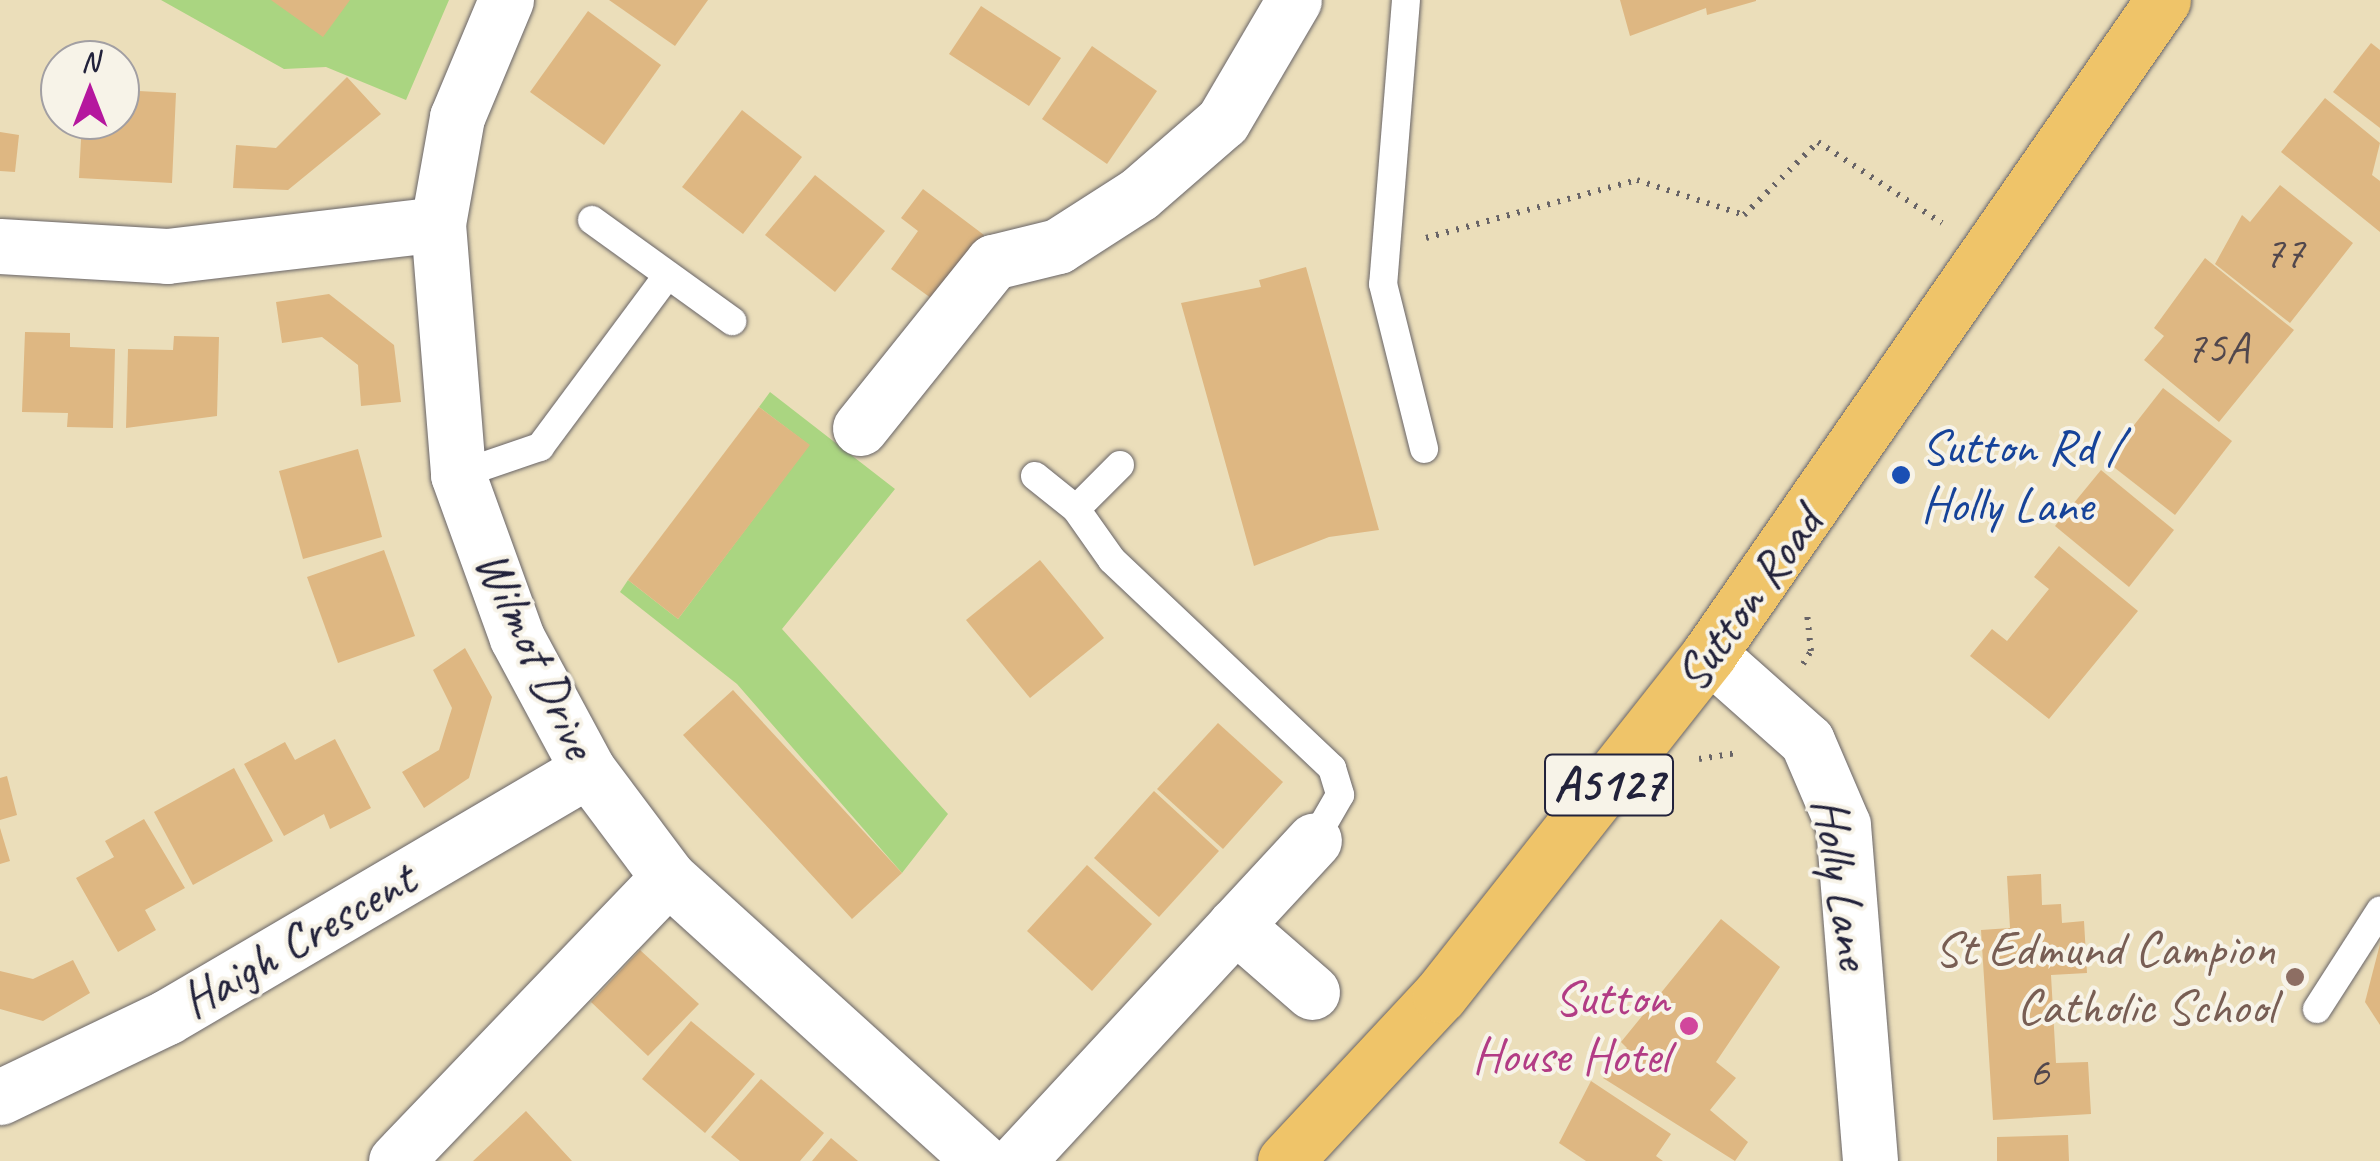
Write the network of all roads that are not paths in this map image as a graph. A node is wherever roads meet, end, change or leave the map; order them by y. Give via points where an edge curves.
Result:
1 (506, 0) edge
2 (1294, 0) edge
3 (1406, 0) edge
4 (2163, 0) edge
5 (592, 220) dead end
6 (438, 224) junction
7 (0, 246) edge
8 (667, 276) junction
9 (732, 321) dead end
10 (860, 428) dead end
11 (1424, 449) dead end
12 (1120, 465) dead end
13 (458, 475) junction
14 (1035, 476) dead end
15 (1076, 509) junction
16 (1710, 654) junction
17 (588, 770) junction
18 (1314, 840) joint
19 (668, 877) junction
20 (2380, 911) edge
21 (1235, 925) junction
22 (1312, 992) dead end
23 (2317, 1009) dead end
24 (0, 1097) edge
25 (396, 1161) edge
26 (981, 1161) edge
27 (1017, 1161) edge
28 (1285, 1161) edge
29 (1870, 1161) edge

1 - 6 street, Wilmot Drive via 457,118
2 - 10 street via 1222,121 1139,194 1058,246 992,262
3 - 11 lane via 1382,250
4 - 16 main road, Sutton Road / A5127 via 1992,256
5 - 8 lane
6 - 7 street via 167,256
6 - 13 street, Wilmot Drive
8 - 9 lane
8 - 13 lane via 540,446
12 - 15 lane
13 - 17 street, Wilmot Drive via 518,638
14 - 15 lane
15 - 18 lane via 1112,560 1332,768 1340,795
16 - 28 main road, Sutton Road / A5127 via 1440,995
16 - 29 street, Holly Lane via 1807,741 1843,826
17 - 19 street, Wilmot Drive
17 - 24 street, Haigh Crescent via 167,1017
18 - 21 street
19 - 25 street
19 - 26 street, Wilmot Drive
20 - 23 lane
21 - 22 street
21 - 27 street

